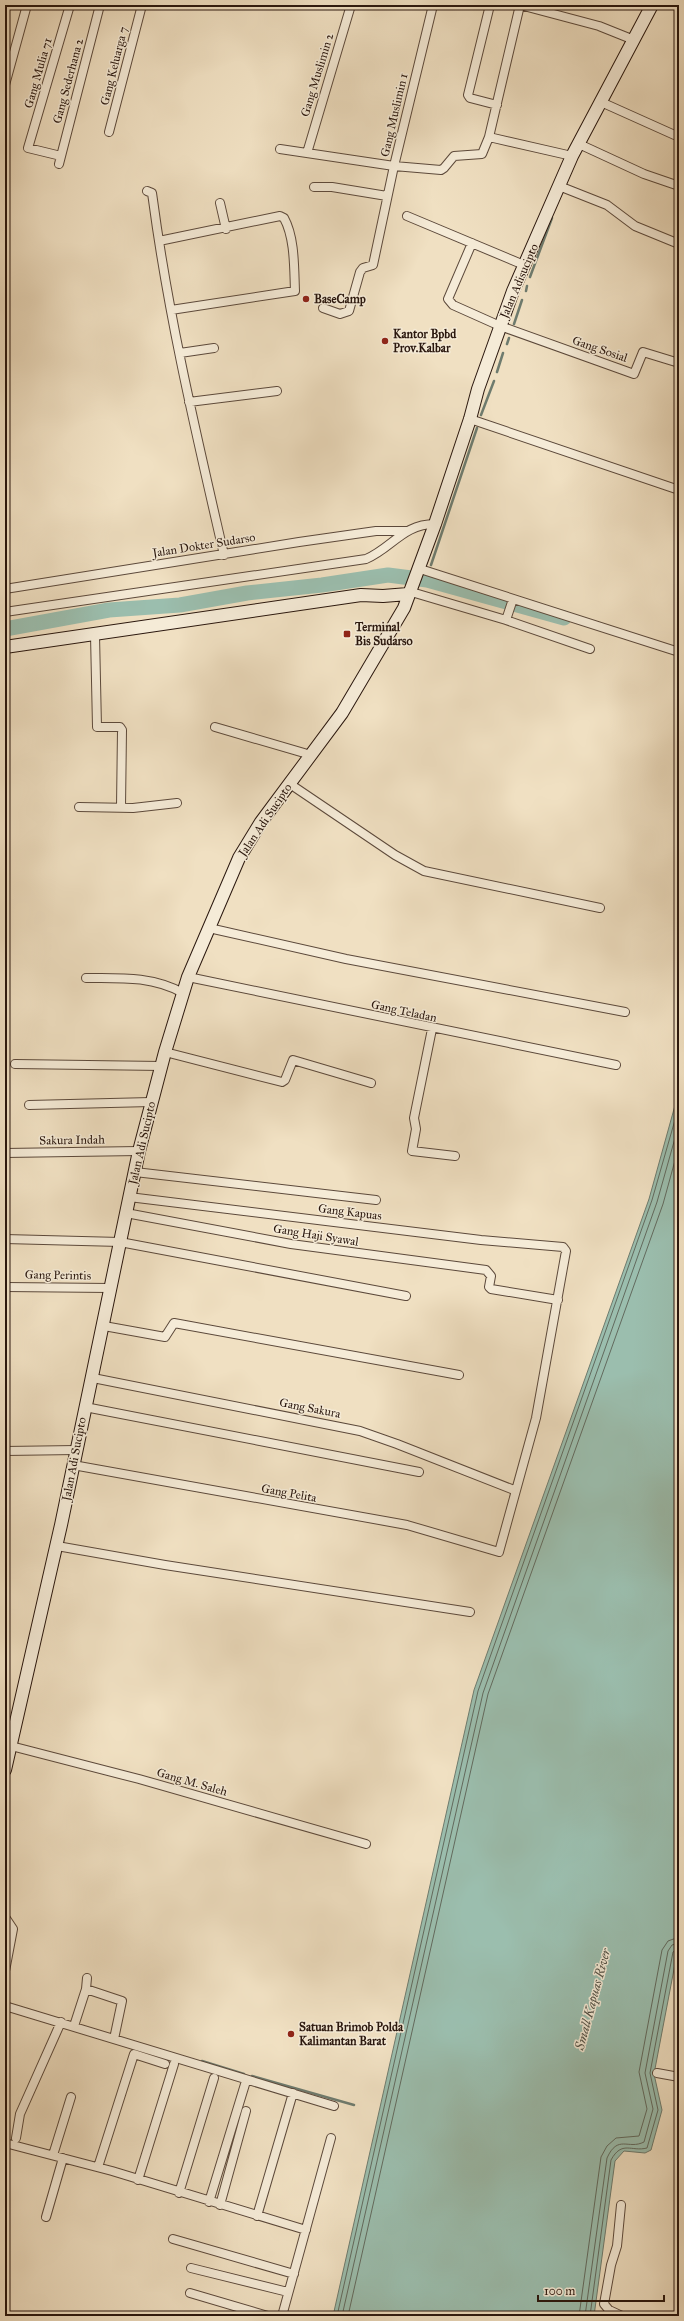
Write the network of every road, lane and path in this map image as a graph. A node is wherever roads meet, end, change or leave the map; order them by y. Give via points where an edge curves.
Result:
1 (27, 5) edge
2 (70, 5) edge
3 (100, 5) edge
4 (142, 5) edge
5 (351, 5) edge
6 (433, 5) edge
7 (490, 5) edge
8 (520, 5) edge
9 (652, 5) edge
10 (634, 40) junction
11 (5, 85) edge
12 (601, 102) junction
13 (497, 105) junction
14 (109, 132) dead end
15 (489, 137) junction
16 (679, 137) edge
17 (579, 144) junction
18 (280, 149) dead end
19 (307, 153) junction
20 (572, 156) junction
21 (60, 160) joint
22 (394, 166) junction
23 (559, 186) junction
24 (679, 186) edge
25 (314, 187) dead end
26 (147, 191) dead end
27 (387, 196) junction
28 (220, 203) dead end
29 (407, 216) dead end
30 (226, 229) junction
31 (159, 241) junction
32 (472, 243) junction
33 (679, 244) edge
34 (524, 265) junction
35 (323, 308) dead end
36 (171, 310) junction
37 (500, 326) junction
38 (214, 348) dead end
39 (180, 353) junction
40 (679, 364) edge
41 (277, 391) dead end
42 (189, 402) junction
43 (470, 419) junction
44 (679, 490) edge
45 (435, 524) junction
46 (408, 531) junction
47 (224, 555) junction
48 (413, 580) junction
49 (5, 589) edge
50 (383, 596) junction
51 (513, 599) junction
52 (404, 608) junction
53 (5, 612) edge
54 (507, 617) junction
55 (95, 635) junction
56 (5, 647) edge
57 (590, 649) dead end
58 (679, 652) edge
59 (215, 727) dead end
60 (311, 755) junction
61 (290, 784) junction
62 (177, 803) dead end
63 (79, 807) dead end
64 (121, 807) junction
65 (600, 908) dead end
66 (209, 928) junction
67 (188, 977) junction
68 (86, 978) dead end
69 (183, 993) junction
70 (625, 1012) dead end
71 (432, 1029) junction
72 (165, 1052) junction
73 (15, 1064) dead end
74 (616, 1065) dead end
75 (161, 1066) junction
76 (371, 1083) dead end
77 (151, 1102) junction
78 (29, 1104) dead end
79 (139, 1151) junction
80 (5, 1153) edge
81 (455, 1156) dead end
82 (135, 1172) junction
83 (129, 1197) junction
84 (376, 1200) dead end
85 (126, 1214) junction
86 (5, 1239) edge
87 (120, 1242) junction
88 (5, 1287) edge
89 (110, 1288) junction
90 (406, 1296) dead end
91 (558, 1300) junction
92 (104, 1326) junction
93 (459, 1375) dead end
94 (93, 1378) junction
95 (84, 1407) junction
96 (76, 1450) junction
97 (5, 1451) edge
98 (73, 1465) junction
99 (419, 1472) dead end
100 (514, 1490) junction
101 (57, 1546) junction
102 (470, 1612) dead end
103 (11, 1746) junction
104 (5, 1770) edge
105 (366, 1844) dead end
106 (5, 1917) edge
107 (5, 1971) edge
108 (87, 1978) dead end
109 (86, 1989) junction
110 (5, 2006) edge
111 (61, 2022) junction
112 (74, 2026) junction
113 (114, 2039) junction
114 (165, 2064) dead end
115 (174, 2064) dead end
116 (657, 2074) dead end
117 (679, 2077) edge
118 (214, 2078) dead end
119 (246, 2081) junction
120 (292, 2093) junction
121 (71, 2096) dead end
122 (334, 2106) dead end
123 (246, 2111) dead end
124 (16, 2138) dead end
125 (332, 2138) dead end
126 (5, 2143) edge
127 (53, 2155) junction
128 (63, 2158) junction
129 (98, 2167) junction
130 (138, 2180) junction
131 (179, 2193) junction
132 (209, 2202) junction
133 (220, 2205) junction
134 (621, 2205) dead end
135 (257, 2216) junction
136 (46, 2217) dead end
137 (306, 2230) junction
138 (173, 2239) dead end
139 (191, 2268) dead end
140 (294, 2274) junction
141 (288, 2292) junction
142 (190, 2293) dead end
143 (268, 2316) edge
144 (282, 2316) edge
145 (622, 2316) edge

1 - 11 street
2 - 21 street, Gang Mulia 71 via 28,148
3 - 21 street, Gang Sederhana 2
4 - 14 street, Gang Keluarga 7
5 - 19 street, Gang Muslimin 2
6 - 22 street, Gang Muslimin 1
7 - 13 street via 468,95 470,98
8 - 10 street via 600,26
8 - 13 street
9 - 10 main road, Jalan Adisucipto
10 - 12 main road, Jalan Adisucipto
12 - 16 street
12 - 17 main road, Jalan Adisucipto
13 - 15 street
15 - 20 street
15 - 22 street, Gang Muslimin 1 via 482,154 454,156 441,170
17 - 20 main road, Jalan Adisucipto
17 - 24 street via 644,174
18 - 19 street
19 - 22 street
20 - 23 main road, Jalan Adisucipto
22 - 27 street
23 - 33 street via 607,205 635,226
23 - 34 main road, Jalan Adisucipto
25 - 27 street via 332,187
26 - 31 street via 152,193
27 - 35 street via 373,265 363,268 360,272 349,311 340,314
28 - 30 street
29 - 32 street
30 - 31 street
30 - 36 street via 280,216 284,218 291,239 295,290
31 - 36 street
32 - 34 street
32 - 37 street via 448,302
34 - 37 main road, Jalan Adisucipto
36 - 39 street
37 - 40 street, Gang Sosial via 634,374 643,352
37 - 43 main road, Jalan Adisucipto
38 - 39 street
39 - 42 street
41 - 42 street
42 - 47 street
43 - 44 street
43 - 45 main road, Jalan Adisucipto
45 - 46 street via 422,524
45 - 48 main road, Jalan Adisucipto
46 - 47 street, Jalan Dokter Sudarso via 358,533
46 - 53 street via 366,559
47 - 49 street, Jalan Dokter Sudarso
48 - 50 main road
48 - 51 street
48 - 52 main road, Jalan Adi Sucipto
48 - 54 street
50 - 52 main road
50 - 55 main road via 361,595
51 - 54 street
51 - 58 street
52 - 60 main road, Jalan Adi Sucipto via 342,713
54 - 57 street
55 - 56 main road
55 - 64 street via 97,727 120,727 122,730
59 - 60 street
60 - 61 main road, Jalan Adi Sucipto
61 - 65 street via 395,855 424,871
61 - 66 main road, Jalan Adi Sucipto via 261,822 239,858
62 - 64 street
63 - 64 street
66 - 67 main road, Jalan Adi Sucipto
66 - 70 street via 354,960
67 - 69 main road, Jalan Adi Sucipto
67 - 71 street, Gang Teladan
68 - 69 street via 147,979
69 - 72 main road, Jalan Adi Sucipto
71 - 74 street, Gang Teladan
71 - 81 street via 414,1118 416,1129 412,1151
72 - 75 main road, Jalan Adi Sucipto
72 - 76 street via 282,1082 293,1060
73 - 75 street
75 - 77 main road, Jalan Adi Sucipto
77 - 78 street
77 - 79 main road, Jalan Adi Sucipto
79 - 80 street, Sakura Indah
79 - 82 main road, Jalan Adi Sucipto
82 - 83 main road, Jalan Adi Sucipto
82 - 84 street
83 - 85 main road, Jalan Adi Sucipto
83 - 91 street, Gang Kapuas via 481,1240 563,1247 566,1251
85 - 87 main road, Jalan Adi Sucipto
85 - 91 street, Gang Haji Syawal via 299,1245 486,1270 491,1276 491,1289
86 - 87 street
87 - 89 main road, Jalan Adi Sucipto
87 - 90 street
88 - 89 street, Gang Perintis
89 - 92 main road, Jalan Adi Sucipto
91 - 100 street via 536,1418
92 - 93 street via 164,1337 174,1323
92 - 94 main road, Jalan Adi Sucipto
94 - 95 main road, Jalan Adi Sucipto
94 - 100 street, Gang Sakura via 360,1431
95 - 96 main road, Jalan Adi Sucipto
95 - 99 street
96 - 97 street
96 - 98 main road, Jalan Adi Sucipto
98 - 100 street, Gang Pelita via 399,1524 499,1552
98 - 101 main road, Jalan Adi Sucipto
101 - 102 street
101 - 103 main road, Jalan Adi Sucipto
103 - 104 main road, Jalan Adi Sucipto
103 - 105 street, Gang M. Saleh via 147,1781
106 - 107 street via 13,1929
108 - 109 street
109 - 112 street
109 - 113 street via 122,2002
110 - 111 street
111 - 112 street
111 - 124 street via 20,2114
112 - 113 street
113 - 119 street
114 - 129 street via 134,2054
115 - 130 street
116 - 117 street
118 - 131 street
119 - 120 street
119 - 132 street
120 - 122 street
120 - 135 street
121 - 127 street
123 - 133 street
125 - 137 street
126 - 127 street
127 - 128 street
128 - 129 street
128 - 136 street
129 - 130 street
130 - 131 street
131 - 132 street
132 - 133 street
133 - 135 street
134 - 145 street via 617,2246 604,2304 609,2310
135 - 137 street
137 - 140 street
138 - 140 street
139 - 141 street
140 - 141 street
141 - 144 street
142 - 143 street

